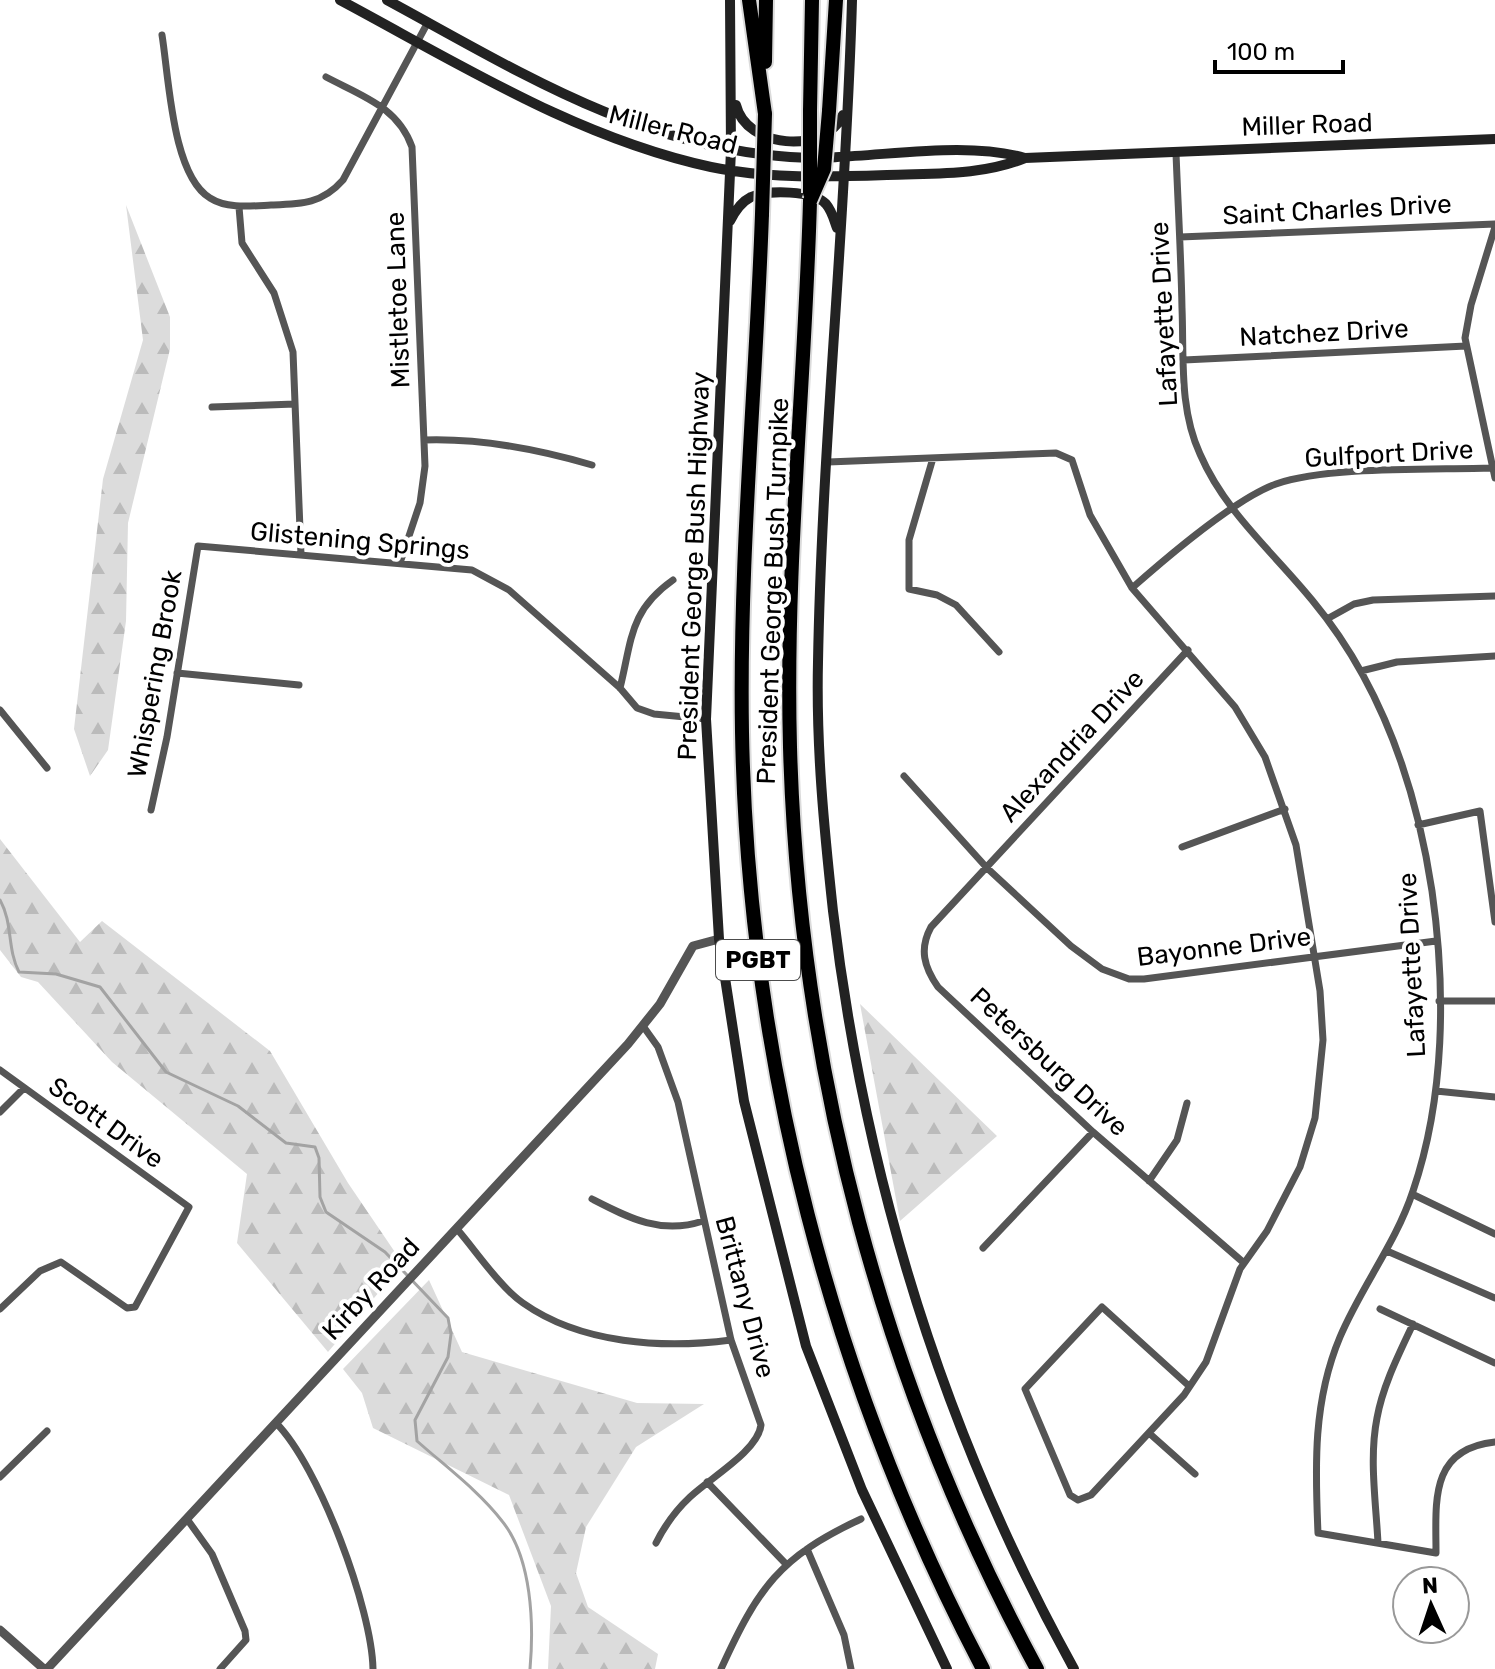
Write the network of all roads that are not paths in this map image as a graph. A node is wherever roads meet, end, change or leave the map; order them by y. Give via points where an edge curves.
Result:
1 (340, 0) edge
2 (387, 0) edge
3 (730, 0) edge
4 (749, 0) edge
5 (766, 0) edge
6 (812, 0) edge
7 (836, 0) edge
8 (852, 0) edge
9 (428, 22) junction
10 (162, 35) dead end
11 (416, 41) junction
12 (326, 77) dead end
13 (733, 91) junction
14 (381, 106) junction
15 (847, 107) junction
16 (765, 114) junction
17 (1495, 139) edge
18 (731, 150) junction
19 (1176, 153) junction
20 (844, 157) junction
21 (1025, 158) junction
22 (730, 170) junction
23 (842, 176) junction
24 (810, 201) junction
25 (239, 207) junction
26 (729, 225) junction
27 (1495, 225) edge
28 (839, 233) junction
29 (1180, 237) junction
30 (1466, 346) junction
31 (1184, 360) junction
32 (295, 404) junction
33 (212, 407) dead end
34 (424, 440) junction
35 (933, 458) junction
36 (828, 462) junction
37 (592, 465) dead end
38 (1491, 468) junction
39 (1495, 478) edge
40 (1234, 510) junction
41 (198, 546) joint
42 (301, 555) junction
43 (400, 563) junction
44 (673, 580) dead end
45 (1132, 588) junction
46 (1495, 596) edge
47 (1327, 619) junction
48 (1188, 650) junction
49 (999, 652) dead end
50 (1495, 656) edge
51 (1361, 671) junction
52 (177, 673) junction
53 (299, 685) dead end
54 (620, 688) junction
55 (0, 710) edge
56 (706, 719) junction
57 (47, 768) dead end
58 (904, 776) dead end
59 (1285, 809) junction
60 (151, 810) dead end
61 (1418, 825) junction
62 (1182, 847) dead end
63 (987, 868) junction
64 (1495, 922) edge
65 (719, 939) junction
66 (1436, 941) junction
67 (1313, 957) junction
68 (1439, 1001) junction
69 (1495, 1001) edge
70 (643, 1026) junction
71 (0, 1070) edge
72 (24, 1088) junction
73 (1436, 1091) junction
74 (1495, 1097) edge
75 (1187, 1103) dead end
76 (0, 1112) edge
77 (1093, 1132) junction
78 (1149, 1181) junction
79 (1412, 1194) junction
80 (592, 1199) dead end
81 (703, 1221) junction
82 (457, 1229) junction
83 (1495, 1234) edge
84 (983, 1248) dead end
85 (1387, 1251) junction
86 (1244, 1263) junction
87 (1495, 1298) edge
88 (0, 1309) edge
89 (1380, 1309) dead end
90 (1413, 1324) junction
91 (731, 1340) junction
92 (1495, 1363) edge
93 (1189, 1386) junction
94 (276, 1423) junction
95 (47, 1431) dead end
96 (1149, 1433) junction
97 (1495, 1442) edge
98 (1195, 1474) dead end
99 (0, 1477) edge
100 (707, 1482) junction
101 (187, 1519) junction
102 (861, 1519) dead end
103 (656, 1543) dead end
104 (1378, 1543) junction
105 (807, 1549) junction
106 (785, 1563) junction
107 (0, 1630) edge
108 (45, 1669) edge
109 (220, 1669) edge
110 (373, 1669) edge
111 (721, 1669) edge
112 (851, 1669) edge
113 (947, 1669) edge
114 (983, 1669) edge
115 (1037, 1669) edge
116 (1074, 1669) edge

1 - 11 main road, Miller Road
2 - 9 main road, Miller Road
3 - 13 main road, President George Bush Highway
4 - 16 highway
5 - 16 highway, President George Bush Turnpike / PGBT
6 - 24 highway, President George Bush Turnpike / PGBT, bridge
7 - 24 highway, bridge via 824,169
8 - 15 main road
9 - 11 street
9 - 18 main road, Miller Road via 600,113
10 - 25 street via 188,175 212,200
11 - 14 street
11 - 22 main road, Miller Road via 592,132
12 - 14 street, Mistletoe Lane
13 - 15 main road via 739,116 750,131 772,138 827,135
13 - 18 main road, President George Bush Highway
14 - 25 street via 343,180 323,199
14 - 34 street, Mistletoe Lane via 405,127 412,147
15 - 20 main road
16 - 114 highway, President George Bush Turnpike / PGBT, bridge via 742,717 748,858 764,999 796,1168 846,1350 908,1511
17 - 19 main road, Miller Road
18 - 20 main road, Miller Road
18 - 22 main road, President George Bush Highway
19 - 21 main road, Miller Road
19 - 29 street, Lafayette Drive
20 - 21 main road, Miller Road via 998,150
20 - 23 main road
21 - 23 main road, Miller Road via 995,171
22 - 23 main road, Miller Road
22 - 26 main road, President George Bush Highway
23 - 28 main road
24 - 115 highway, President George Bush Turnpike / PGBT via 789,712 796,869 816,1025 854,1209 900,1359 963,1519
25 - 32 street via 242,243 285,318 293,352
26 - 28 main road via 742,203 772,193 815,197 825,203
26 - 56 main road, President George Bush Highway
27 - 29 street, Saint Charles Drive
27 - 30 street via 1471,305
28 - 36 main road
29 - 31 street, Lafayette Drive
30 - 31 street, Natchez Drive
30 - 38 street
31 - 40 street, Lafayette Drive via 1192,434
32 - 33 street
32 - 42 street
34 - 37 street via 461,439 540,450
34 - 43 street, Mistletoe Lane via 424,487
35 - 36 street
35 - 45 street via 1066,456 1072,460 1090,515
35 - 49 street via 909,540 909,589 947,598
36 - 116 main road via 818,663 822,817 859,1075 901,1255 932,1354 1003,1536
38 - 39 street
38 - 40 street, Gulfport Drive via 1289,480
40 - 45 street, Gulfport Drive
40 - 47 street, Lafayette Drive
41 - 42 street, Glistening Springs
41 - 52 street, Whispering Brook
42 - 43 street, Glistening Springs
43 - 54 street, Glistening Springs via 488,576
44 - 54 street via 653,594 632,626
45 - 48 street
46 - 47 street via 1373,600
47 - 51 street, Lafayette Drive
48 - 59 street via 1249,728
48 - 63 street, Alexandria Drive
50 - 51 street via 1397,662
51 - 61 street, Lafayette Drive via 1396,744
52 - 53 street
52 - 60 street, Whispering Brook
54 - 56 street, Glistening Springs via 637,708
55 - 57 street
56 - 65 main road, President George Bush Highway
58 - 63 street, Bayonne Drive
59 - 62 street
59 - 67 street via 1300,866
61 - 64 street via 1480,811
61 - 66 street, Lafayette Drive
63 - 67 street, Bayonne Drive via 1093,963 1129,979
63 - 77 street, Petersburg Drive via 931,927 924,939 926,964 938,987
65 - 70 street, Kirby Road via 693,946
65 - 113 main road, President George Bush Highway via 744,1101 806,1346 862,1490
66 - 67 street, Bayonne Drive
66 - 68 street, Lafayette Drive
67 - 86 street via 1323,1040 1315,1118 1287,1195
68 - 69 street
68 - 73 street, Lafayette Drive
70 - 81 street, Brittany Drive via 667,1067
70 - 82 street, Kirby Road
71 - 72 street, Scott Drive
72 - 76 street
72 - 88 street, Scott Drive via 189,1207 135,1307 123,1306 61,1262 40,1271
73 - 74 street
73 - 79 street, Lafayette Drive
75 - 78 street via 1177,1140
77 - 78 street, Petersburg Drive
77 - 84 street
78 - 86 street, Petersburg Drive
79 - 83 street
79 - 85 street, Lafayette Drive
80 - 81 street via 650,1225 678,1227
81 - 91 street, Brittany Drive
82 - 91 street via 520,1301 545,1316 644,1344
82 - 94 street, Kirby Road
85 - 87 street
85 - 104 street, Lafayette Drive via 1340,1337 1322,1397 1315,1460 1318,1533
86 - 93 street via 1206,1362
89 - 90 street
90 - 92 street
90 - 104 street via 1377,1417
91 - 100 street, Brittany Drive via 760,1436
93 - 96 street
93 - 96 street via 1102,1307 1026,1393 1070,1495 1078,1500 1100,1487
94 - 101 street, Kirby Road
94 - 110 street via 303,1455 333,1526 368,1620
95 - 99 street
96 - 98 street
97 - 104 street via 1465,1450 1444,1469 1436,1498 1436,1553
100 - 103 street, Brittany Drive via 667,1522
100 - 106 street
101 - 108 street, Kirby Road
101 - 109 street via 212,1554 245,1631 246,1640
102 - 105 street
105 - 106 street
105 - 112 street via 844,1635
106 - 111 street via 757,1599
107 - 108 street

